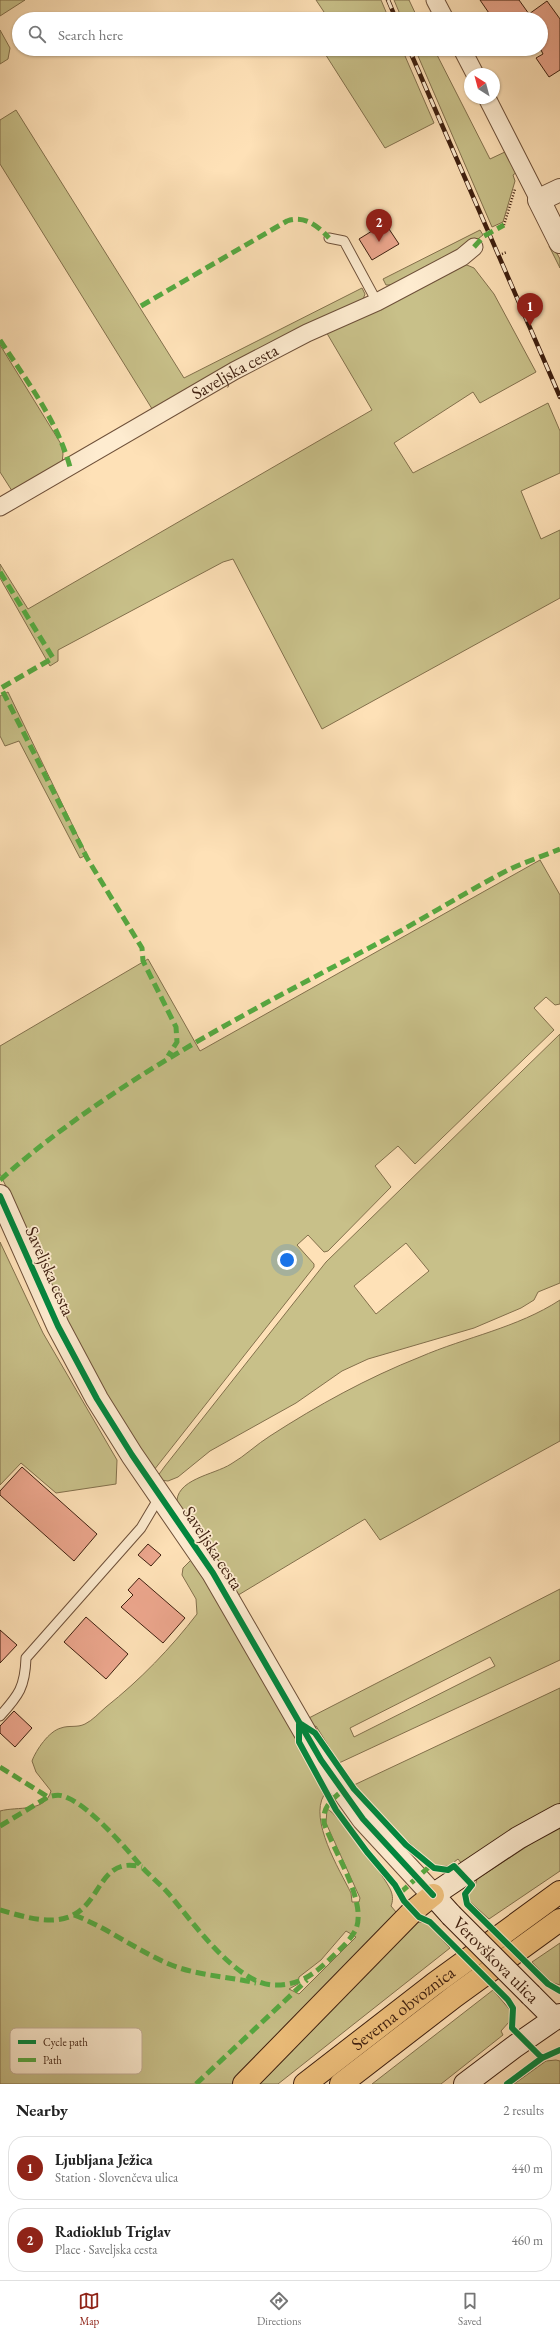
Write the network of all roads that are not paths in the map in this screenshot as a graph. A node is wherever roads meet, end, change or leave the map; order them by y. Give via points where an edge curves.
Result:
1 (435, 0) edge
2 (441, 12) edge
3 (466, 56) edge
4 (472, 68) edge
5 (490, 104) edge
6 (560, 190) edge
7 (540, 200) junction
8 (329, 238) dead end
9 (560, 242) edge
10 (474, 247) dead end
11 (377, 302) junction
12 (0, 506) edge
13 (0, 1196) edge
14 (160, 1495) junction
15 (0, 1716) edge
16 (560, 1815) edge
17 (560, 1892) edge
18 (433, 1895) junction
19 (560, 1920) edge
20 (558, 2019) edge
21 (244, 2084) edge
22 (305, 2084) edge
23 (341, 2084) edge
24 (466, 2084) edge

1 - 2 street
3 - 4 street
5 - 7 street
6 - 7 street
7 - 9 street
8 - 11 lane via 344,241
10 - 11 street, Saveljska cesta via 462,257
11 - 12 street, Saveljska cesta via 307,333 234,371
13 - 14 street, Saveljska cesta via 75,1359 109,1418
14 - 15 lane via 141,1528 26,1658 26,1674 19,1695
14 - 18 street, Saveljska cesta via 213,1573 332,1777 364,1819
16 - 18 street via 518,1838
17 - 22 highway, Severna obvoznica via 434,1984
18 - 20 street, Verovškova ulica, bridge
18 - 21 highway via 413,1911
19 - 23 highway, Severna obvoznica via 455,1996
20 - 24 street via 514,2046

